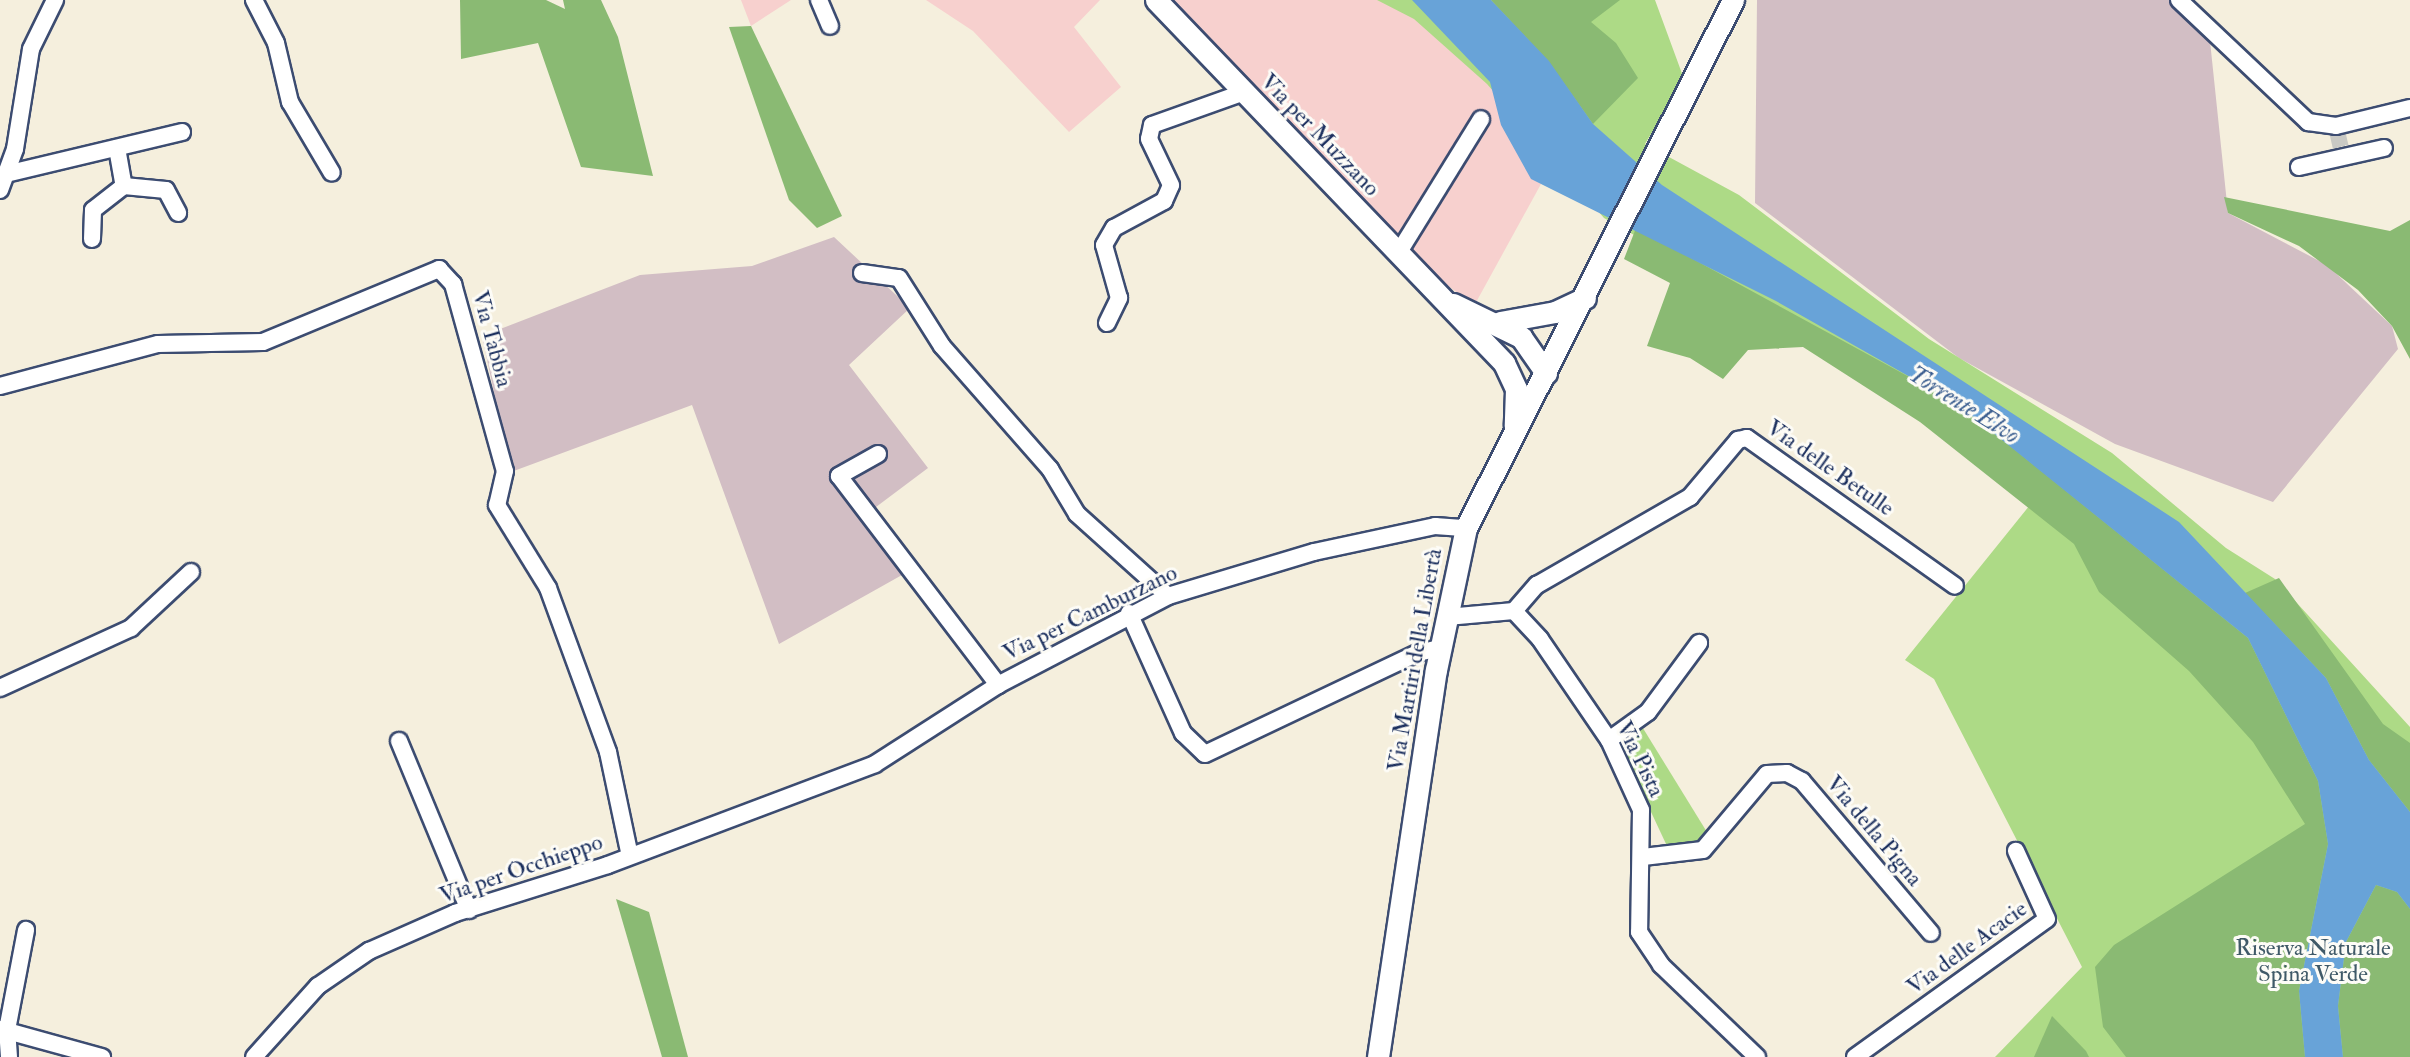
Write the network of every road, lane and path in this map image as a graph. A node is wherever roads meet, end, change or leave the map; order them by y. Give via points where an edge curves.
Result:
1 (55, 0) edge
2 (254, 0) edge
3 (819, 0) edge
4 (1156, 0) edge
5 (1733, 0) edge
6 (2179, 0) edge
7 (831, 26) dead end
8 (1242, 93) junction
9 (2410, 108) edge
10 (1480, 120) dead end
11 (182, 132) dead end
12 (117, 148) junction
13 (2384, 148) dead end
14 (2299, 167) dead end
15 (332, 173) dead end
16 (6, 174) junction
17 (124, 186) junction
18 (0, 190) edge
19 (178, 213) dead end
20 (92, 239) dead end
21 (1399, 252) junction
22 (862, 272) dead end
23 (1585, 298) junction
24 (1450, 303) junction
25 (1500, 322) junction
26 (1107, 323) dead end
27 (1504, 363) junction
28 (1546, 373) junction
29 (0, 386) edge
30 (1514, 432) junction
31 (878, 454) dead end
32 (1466, 528) junction
33 (191, 572) dead end
34 (1955, 586) dead end
35 (1168, 596) junction
36 (1514, 611) junction
37 (1129, 614) junction
38 (1447, 617) junction
39 (1699, 643) dead end
40 (1440, 648) junction
41 (998, 685) junction
42 (0, 688) edge
43 (1609, 740) junction
44 (399, 741) dead end
45 (838, 780) joint
46 (2016, 851) dead end
47 (630, 856) junction
48 (1643, 857) junction
49 (469, 910) junction
50 (26, 930) dead end
51 (1931, 933) dead end
52 (4, 1029) edge
53 (9, 1057) edge
54 (102, 1057) edge
55 (254, 1057) edge
56 (1378, 1057) edge
57 (1757, 1057) edge
58 (1855, 1057) edge

1 - 16 street via 30,49
2 - 15 street via 276,43 290,102
3 - 7 street
4 - 8 main road, Via per Muzzano
5 - 23 main road, Via Martiri della Libertà
6 - 9 street via 2284,106 2308,122 2337,128
8 - 21 main road, Via per Muzzano
8 - 26 street via 1152,125 1149,139 1171,185 1164,201 1114,228 1104,245 1119,298
10 - 21 street
11 - 12 street
12 - 16 street
12 - 17 street
13 - 14 street via 2342,153
16 - 18 street
17 - 19 street via 166,190
17 - 20 street via 93,210
21 - 24 main road, Via per Muzzano
22 - 35 street via 899,278 942,346 1050,469 1077,514
23 - 25 main road via 1555,312
23 - 28 main road, Via Martiri della Libertà
24 - 25 main road, Via per Muzzano
24 - 27 main road, Via per Muzzano
25 - 28 main road, Via per Muzzano via 1521,337
27 - 28 main road
27 - 30 main road, Via per Muzzano via 1516,389
28 - 30 main road, Via Martiri della Libertà
29 - 47 street, Via Tabbia via 158,344 263,342 439,269 453,284 505,471 497,505 548,588 608,752
30 - 32 main road, Via Martiri della Libertà
31 - 41 street via 839,476
32 - 35 street, Via per Camburzano via 1435,526 1314,552
32 - 38 main road, Via Martiri della Libertà
33 - 42 street via 131,628
34 - 36 street, Via delle Betulle via 1747,438 1738,440 1690,497 1537,585
35 - 37 street, Via per Camburzano
36 - 38 street
36 - 43 street, Via Pista via 1540,639
37 - 40 street via 1183,733 1205,754 1418,653
37 - 41 street, Via per Camburzano
38 - 40 main road, Via Martiri della Libertà
39 - 43 street via 1648,712
40 - 56 main road, Via Martiri della Libertà
41 - 45 street, Via per Camburzano via 875,764
43 - 48 street, Via Pista via 1641,810
44 - 49 street
45 - 47 street, Via per Occhieppo
46 - 58 street, Via delle Acacie via 2047,919
47 - 49 street, Via per Occhieppo
48 - 51 street, Via della Pigna via 1703,850 1767,774 1787,773 1802,781
48 - 57 street, Via Pista via 1636,914 1647,947
49 - 55 street, Via per Occhieppo via 342,966
50 - 52 street
52 - 53 street
52 - 54 street

